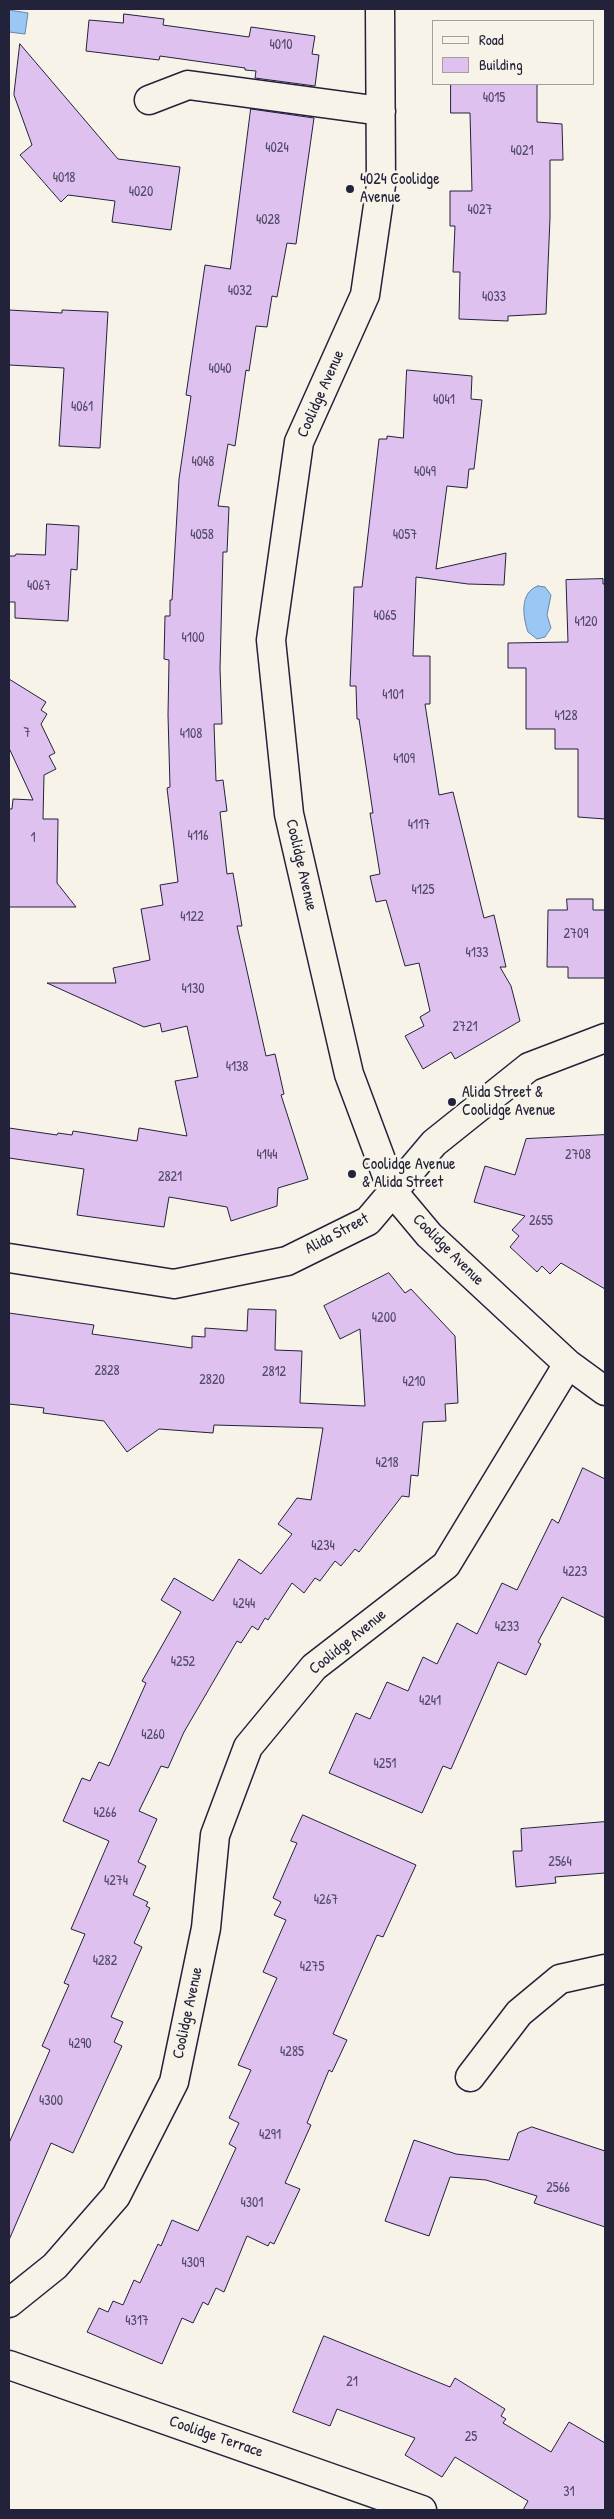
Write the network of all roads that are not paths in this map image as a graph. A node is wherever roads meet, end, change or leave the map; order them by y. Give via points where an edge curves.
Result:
1 (380, 9) edge
2 (149, 100) dead end
3 (381, 111) junction
4 (605, 1038) edge
5 (393, 1192) junction
6 (9, 1258) edge
7 (568, 1364) junction
8 (605, 1390) edge
9 (605, 1969) edge
10 (470, 2077) dead end
11 (9, 2303) edge
12 (9, 2365) edge
13 (422, 2510) edge

1 - 3 street, Coolidge Avenue
2 - 3 street via 188,85
3 - 5 street, Coolidge Avenue via 381,185 365,295 298,442 271,640 289,814 349,1074
4 - 5 street, Alida Street via 529,1066 434,1143
5 - 6 street, Alida Street via 368,1221 287,1261 174,1284
5 - 7 street, Coolidge Avenue via 429,1236
7 - 8 street
7 - 11 street, Coolidge Avenue via 446,1565 314,1667 248,1747 215,1835 206,1928 174,2082 116,2196 55,2266
9 - 10 street via 560,1979 519,2012
12 - 13 street, Coolidge Terrace

